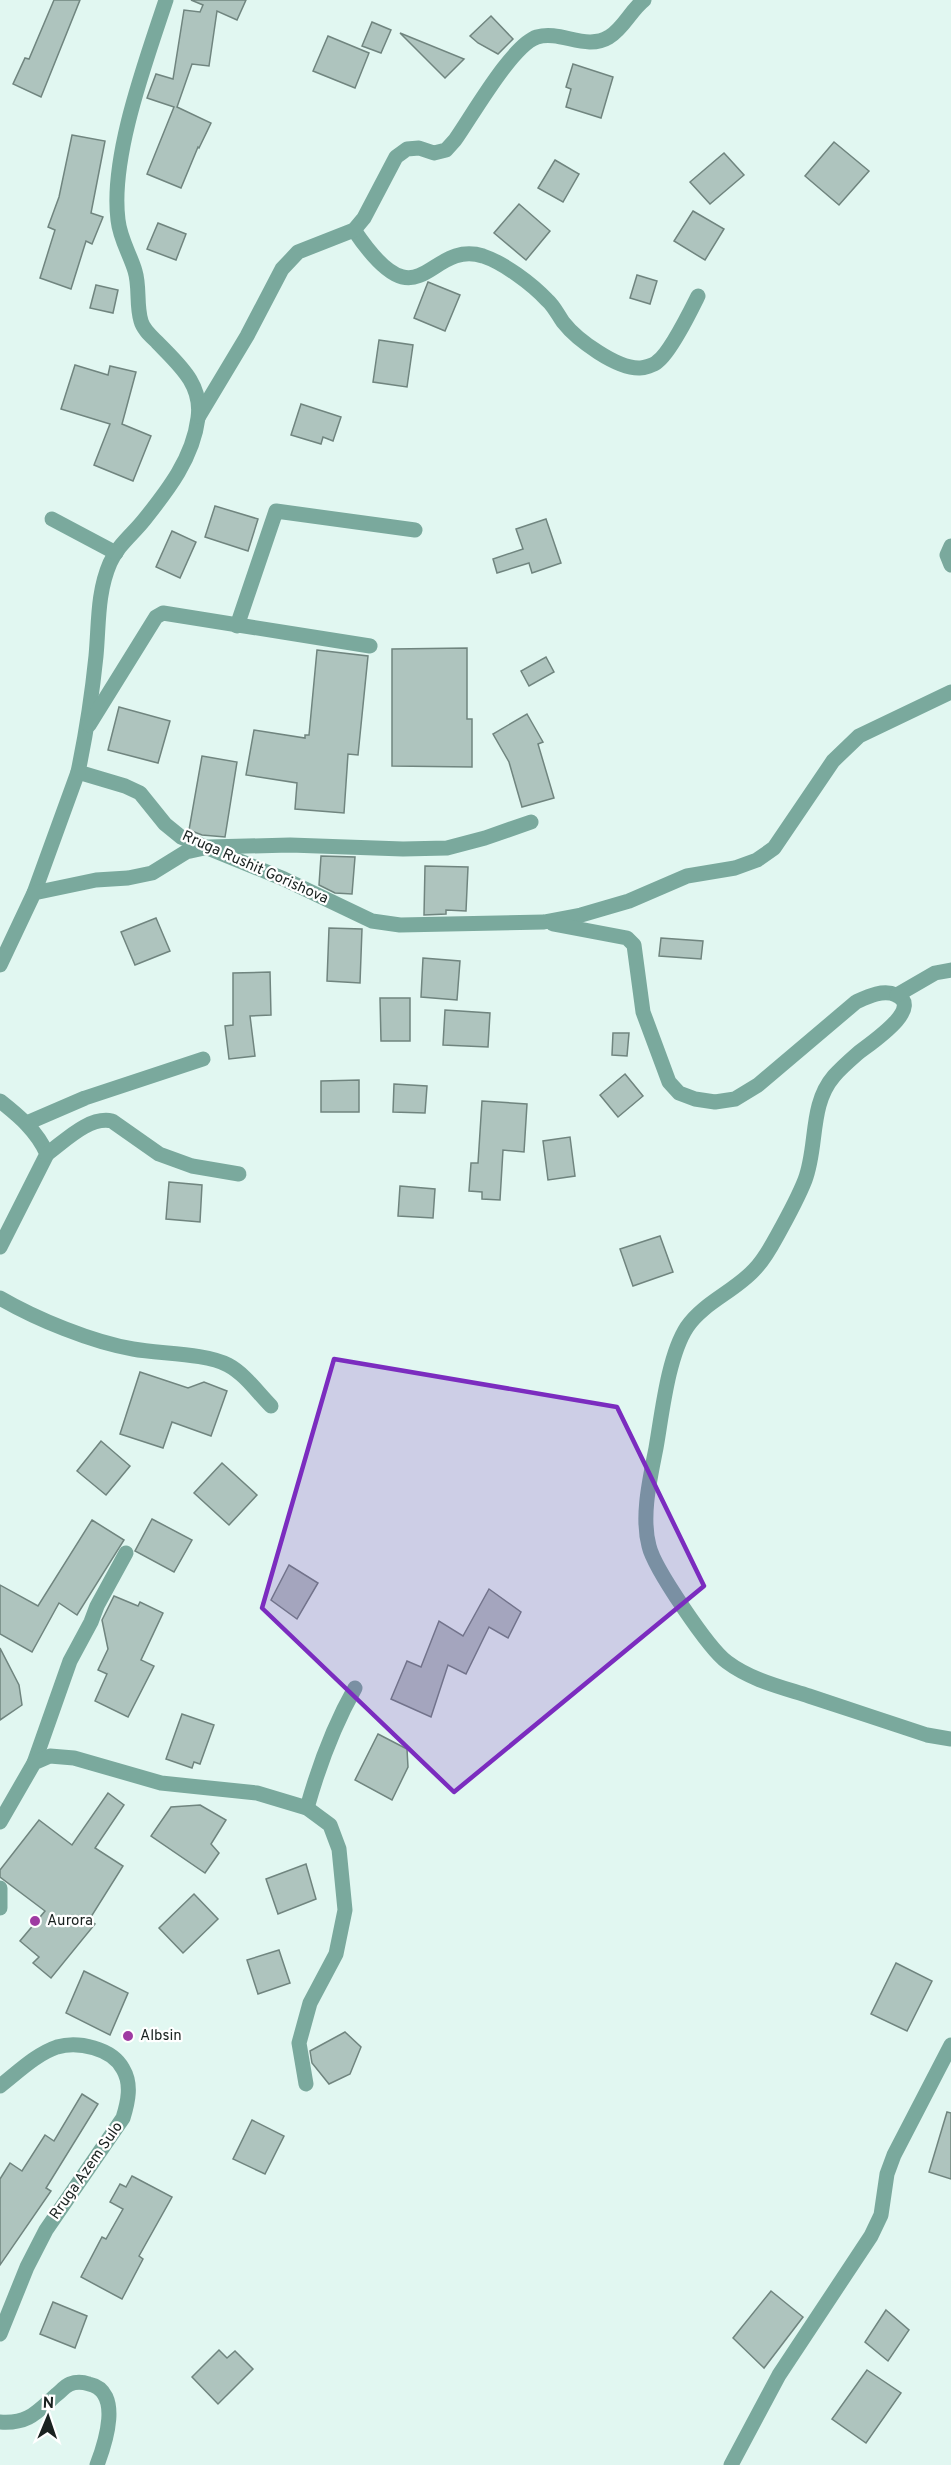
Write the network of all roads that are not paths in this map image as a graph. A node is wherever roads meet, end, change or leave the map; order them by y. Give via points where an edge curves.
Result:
1 (166, 0) edge
2 (644, 0) edge
3 (354, 230) junction
4 (698, 296) dead end
5 (199, 416) junction
6 (52, 519) dead end
7 (415, 530) dead end
8 (951, 546) edge
9 (116, 553) junction
10 (951, 565) edge
11 (237, 626) junction
12 (370, 646) dead end
13 (951, 692) edge
14 (86, 730) junction
15 (78, 772) junction
16 (531, 822) dead end
17 (209, 847) junction
18 (34, 893) junction
19 (544, 922) junction
20 (0, 965) edge
21 (951, 970) edge
22 (897, 995) junction
23 (202, 1059) dead end
24 (0, 1101) edge
25 (27, 1123) junction
26 (47, 1154) junction
27 (238, 1174) dead end
28 (0, 1247) edge
29 (0, 1298) edge
30 (271, 1406) dead end
31 (126, 1553) dead end
32 (355, 1688) dead end
33 (951, 1739) edge
34 (34, 1763) junction
35 (307, 1808) junction
36 (0, 1822) edge
37 (0, 1888) edge
38 (0, 1908) edge
39 (951, 2045) edge
40 (306, 2084) dead end
41 (0, 2086) edge
42 (0, 2334) edge
43 (0, 2422) edge
44 (97, 2465) edge
45 (730, 2465) edge

1 - 5 street via 123,151 116,190 118,221 135,271 140,320 187,373 197,392
2 - 3 street via 610,37 595,42 549,35 523,45 446,150 434,153 407,149 396,157 364,219
3 - 4 street via 381,265 408,278 420,277 452,258 483,256 526,281 579,339 604,355 641,369 657,362
3 - 5 street via 298,252 282,269
5 - 9 street via 184,463
6 - 9 street
7 - 11 street via 276,511
8 - 10 street via 947,555
9 - 14 street via 103,581 99,603
11 - 12 street
11 - 14 street via 171,613 156,617
13 - 19 street, Rruga Rushit Gorishova via 859,736 833,761 774,848 757,860 687,876 629,901
14 - 15 street
15 - 17 street, Rruga Rushit Gorishova via 140,793 181,837
15 - 18 street
16 - 17 street via 447,848
17 - 18 street via 186,852 152,873
17 - 19 street, Rruga Rushit Gorishova via 372,921 400,925
18 - 20 street
19 - 22 street via 627,938 634,945 643,1012 669,1082 679,1093 695,1100 735,1099 758,1086 856,1002 874,995
21 - 22 street via 935,973
22 - 33 street via 903,1001 899,1019 842,1066 831,1080 815,1117 812,1156 805,1180 777,1236 755,1270 687,1327 668,1383 646,1519 649,1548 663,1573 704,1636 726,1661 757,1679 927,1735
23 - 25 street via 85,1098
24 - 25 street
25 - 26 street
26 - 27 street via 103,1119 159,1154 192,1166
26 - 28 street
29 - 30 street via 91,1338 228,1365
31 - 34 street via 70,1661
32 - 35 street via 323,1754
34 - 35 street via 50,1756 74,1758 161,1783 257,1793
34 - 36 street
35 - 40 street via 330,1825 339,1849 345,1910 336,1954 310,2003 299,2043
37 - 38 street
39 - 45 street via 894,2155 881,2216 871,2236 779,2375
41 - 42 street, Rruga Azem Sulo via 56,2048 74,2045 92,2047 109,2055 123,2067 128,2082 123,2118 46,2230
43 - 44 street via 18,2423 69,2384 95,2385 108,2405 109,2423

